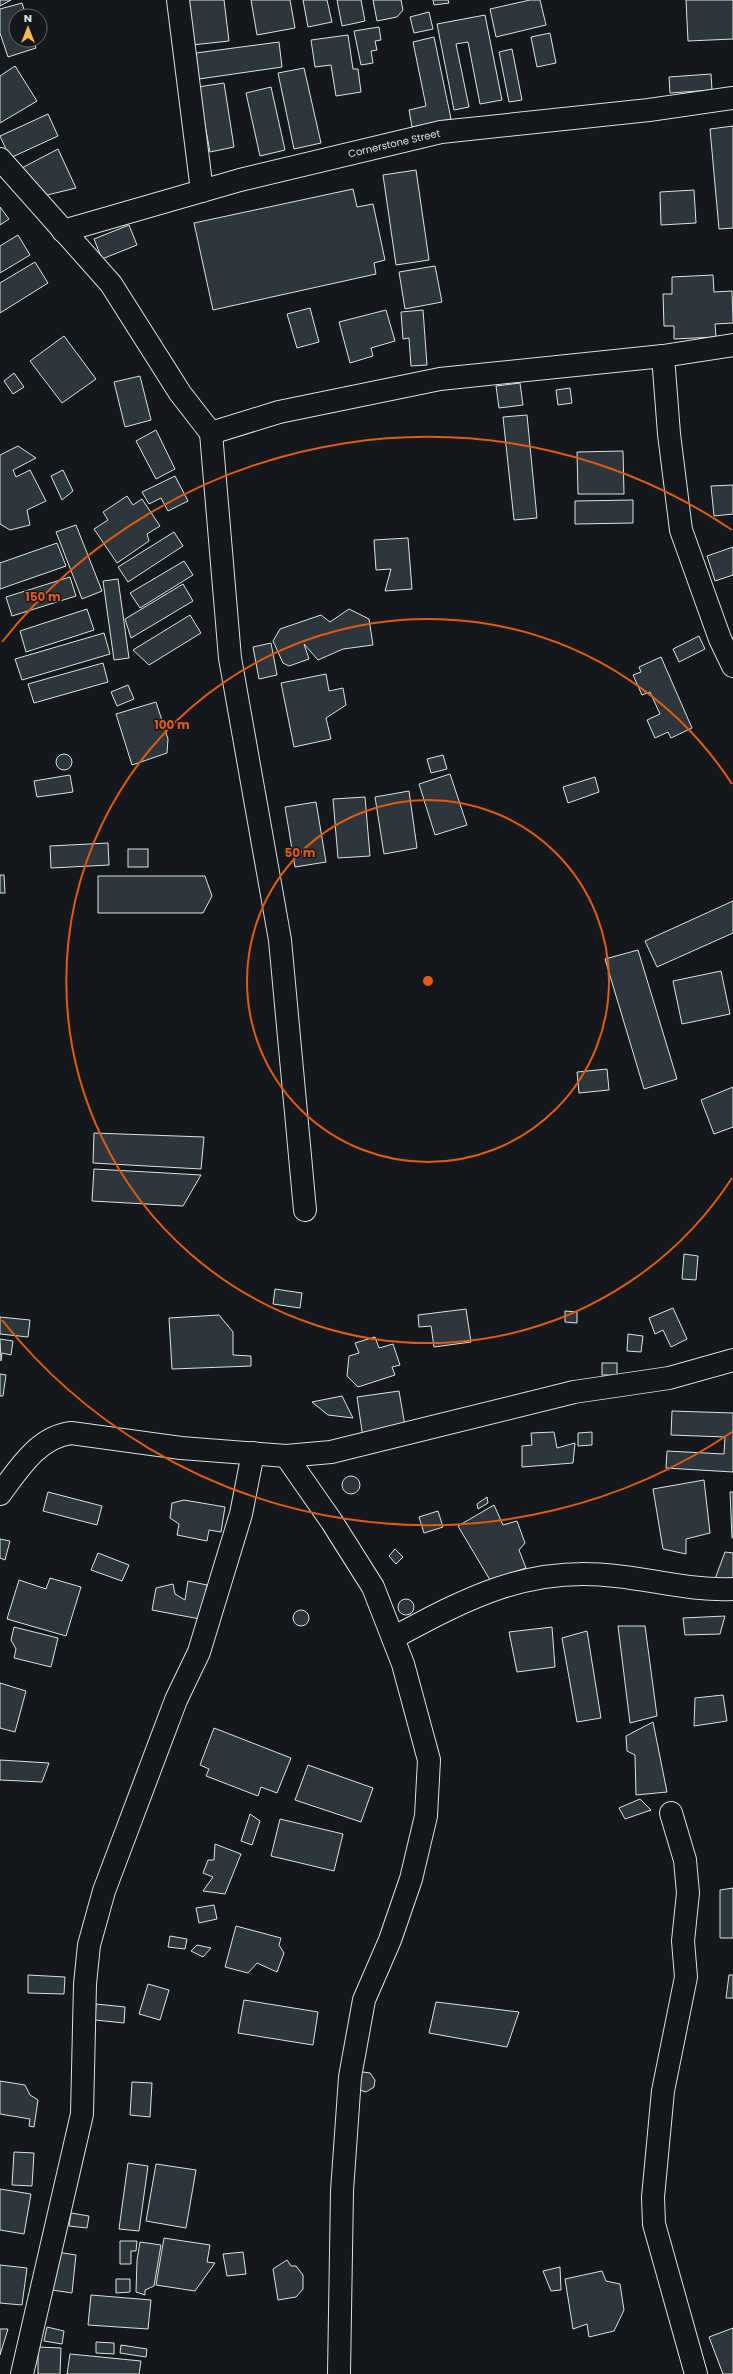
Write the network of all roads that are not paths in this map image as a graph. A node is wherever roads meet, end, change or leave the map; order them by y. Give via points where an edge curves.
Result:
1 (178, 0) edge
2 (733, 98) edge
3 (0, 159) edge
4 (202, 190) junction
5 (63, 231) junction
6 (733, 345) edge
7 (663, 356) junction
8 (212, 434) junction
9 (733, 666) edge
10 (305, 1210) dead end
11 (733, 1360) edge
12 (254, 1453) junction
13 (286, 1456) junction
14 (0, 1494) edge
15 (733, 1589) edge
16 (393, 1638) junction
17 (671, 1813) dead end
18 (22, 2374) edge
19 (339, 2374) edge
20 (696, 2374) edge

1 - 4 street
2 - 4 street, Cornerstone Street via 648,110 441,132
3 - 5 street
4 - 5 street, Cornerstone Street
5 - 8 street via 111,284 180,393
6 - 7 street
7 - 8 street via 440,378 279,412
7 - 9 street via 668,434 681,530 720,639
8 - 10 street via 230,658 280,940
11 - 13 street via 669,1378 574,1392 331,1452
12 - 13 street
12 - 14 street via 181,1448 71,1433 61,1434 41,1445
12 - 18 street via 241,1514 199,1652 176,1700 104,1891 89,1945 85,1984 82,2114
13 - 16 street via 373,1587
15 - 16 street via 709,1590 614,1576 565,1574 534,1577 507,1584 454,1606
16 - 19 street via 420,1722 429,1760 429,1781 426,1816 411,1879 390,1940 364,2000 350,2076 342,2191
17 - 20 street via 685,1860 688,1893 682,1941 686,1977 663,2091 653,2197 654,2224

